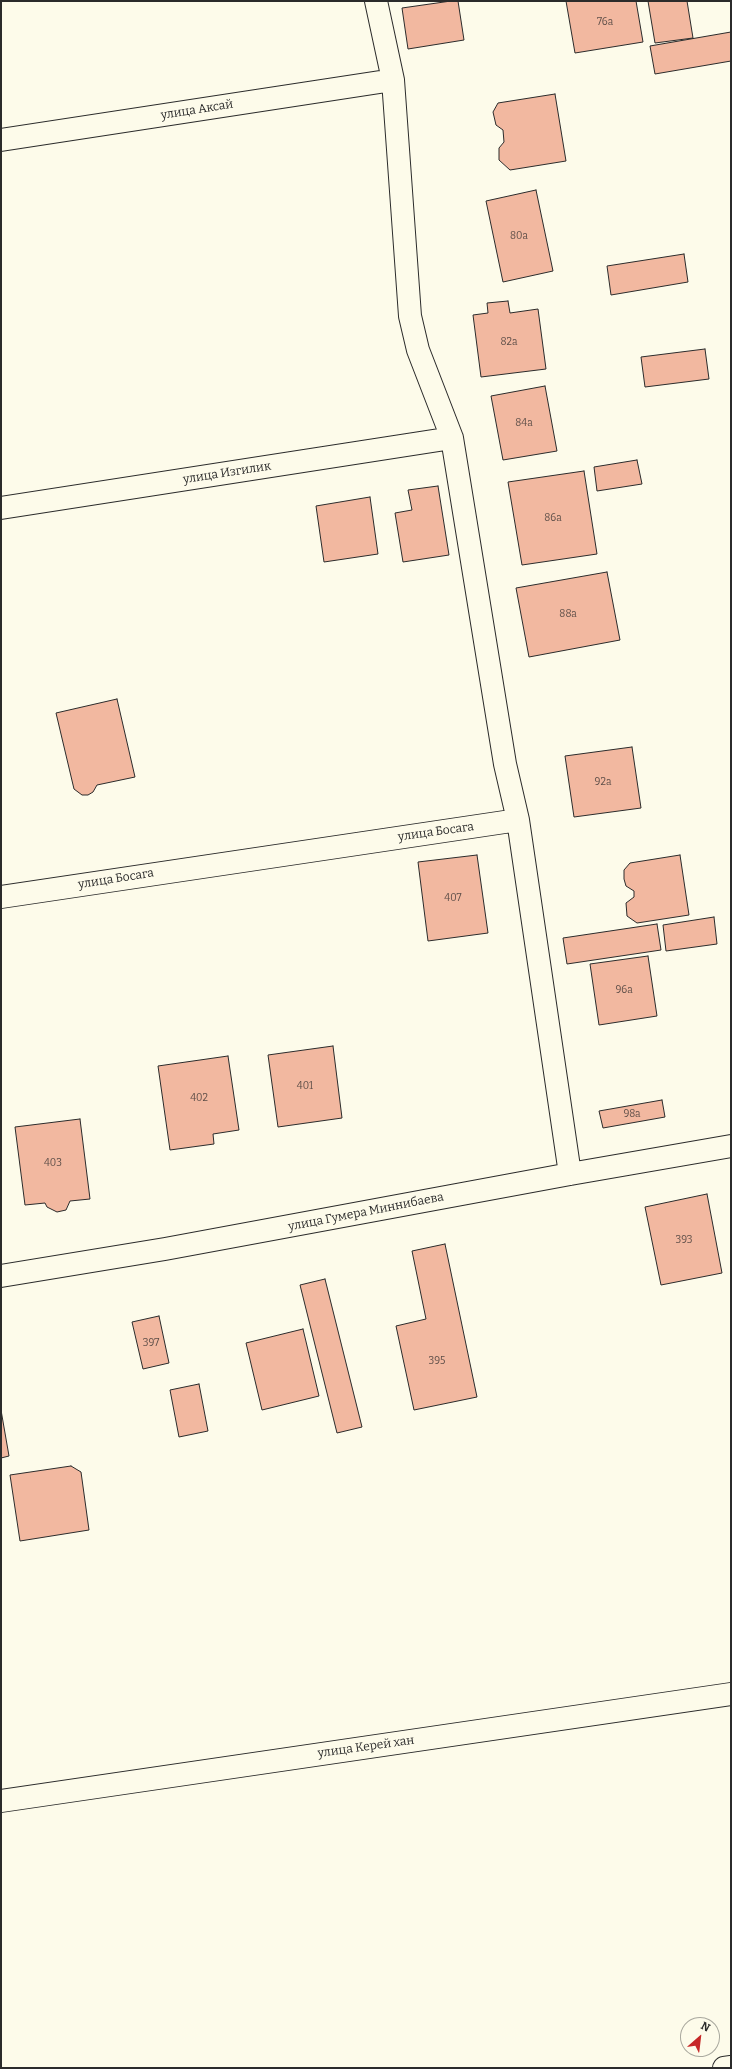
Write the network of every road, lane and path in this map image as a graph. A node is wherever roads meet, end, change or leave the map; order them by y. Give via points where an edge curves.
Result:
1 (376, 1) edge
2 (393, 80) junction
3 (1, 140) edge
4 (452, 438) junction
5 (1, 508) edge
6 (518, 820) junction
7 (1, 897) edge
8 (731, 1146) edge
9 (570, 1174) junction
10 (1, 1276) edge
11 (731, 1694) edge
12 (1, 1801) edge
13 (731, 2067) edge
14 (724, 2068) edge

1 - 2 street
2 - 3 street, улица Аксай
2 - 4 street via 410,316 418,350
4 - 5 street, улица Изгилик
4 - 6 street via 505,764
6 - 7 street, улица Босага
6 - 9 street
8 - 9 street, улица Гумера Миннибаева
9 - 10 street, улица Гумера Миннибаева via 164,1249
11 - 12 street, улица Керей хан
13 - 14 street

